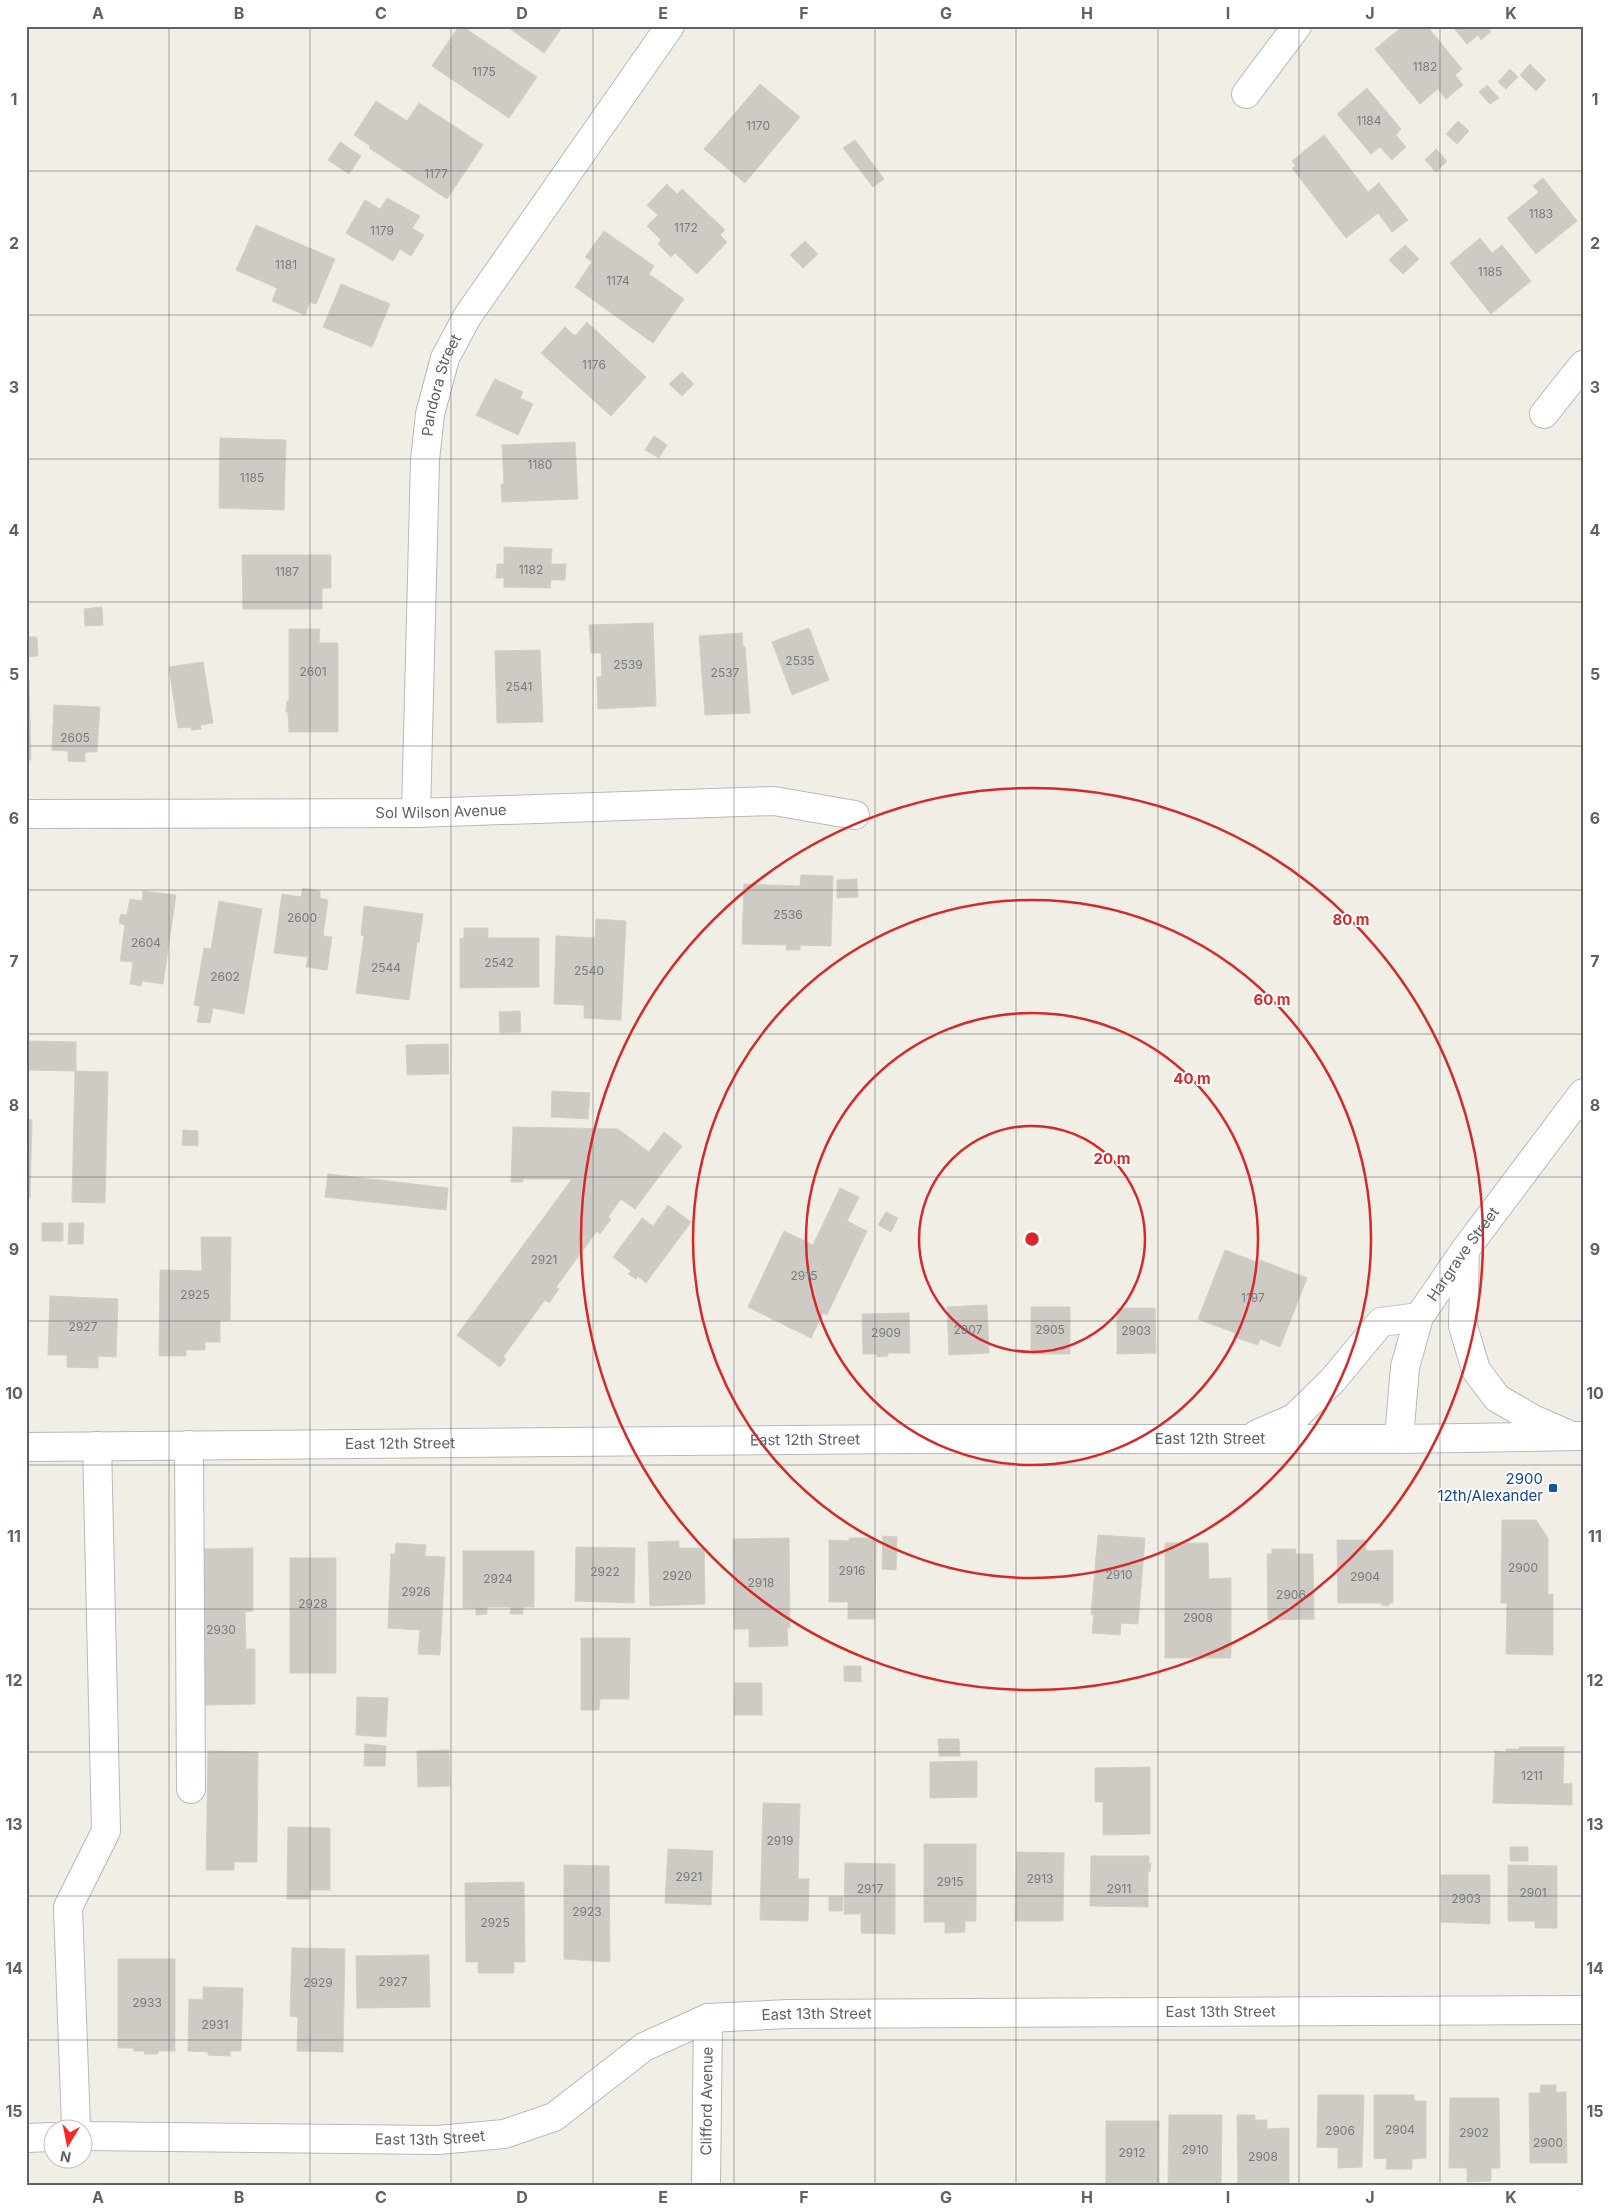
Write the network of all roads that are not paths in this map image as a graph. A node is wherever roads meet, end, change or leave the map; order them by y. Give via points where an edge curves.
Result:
1 (670, 26) edge
2 (1297, 26) edge
3 (1246, 94) dead end
4 (1583, 366) edge
5 (1544, 414) dead end
6 (416, 812) junction
7 (26, 814) edge
8 (855, 815) dead end
9 (1583, 1093) edge
10 (1465, 1250) junction
11 (1419, 1317) junction
12 (1578, 1436) edge
13 (1247, 1438) junction
14 (1399, 1439) junction
15 (189, 1445) junction
16 (97, 1446) junction
17 (26, 1447) edge
18 (191, 1789) dead end
19 (1583, 2010) edge
20 (708, 2018) junction
21 (76, 2118) edge
22 (92, 2136) edge
23 (42, 2137) edge
24 (26, 2138) edge
25 (706, 2185) edge

1 - 6 street, Pandora Street via 467,317 445,358 430,414 424,460
2 - 3 street
4 - 5 street
6 - 7 street, Sol Wilson Avenue
6 - 8 street, Sol Wilson Avenue via 774,802
9 - 10 street, Hargrave Street
10 - 11 street, Hargrave Street
10 - 12 street via 1463,1326 1476,1370 1497,1398 1534,1419
11 - 13 street via 1381,1322 1333,1380 1294,1418
11 - 14 street, Hargrave Street via 1405,1367
12 - 14 street, East 12th Street
13 - 14 street, East 12th Street
13 - 15 street, East 12th Street
15 - 16 street, East 12th Street
15 - 18 street
16 - 17 street, East 12th Street
16 - 21 street via 106,1831 68,1907
19 - 20 street, East 13th Street via 788,2014
20 - 22 street, East 13th Street via 644,2046 554,2117 504,2134 438,2140
20 - 25 street, Clifford Avenue
23 - 24 street

